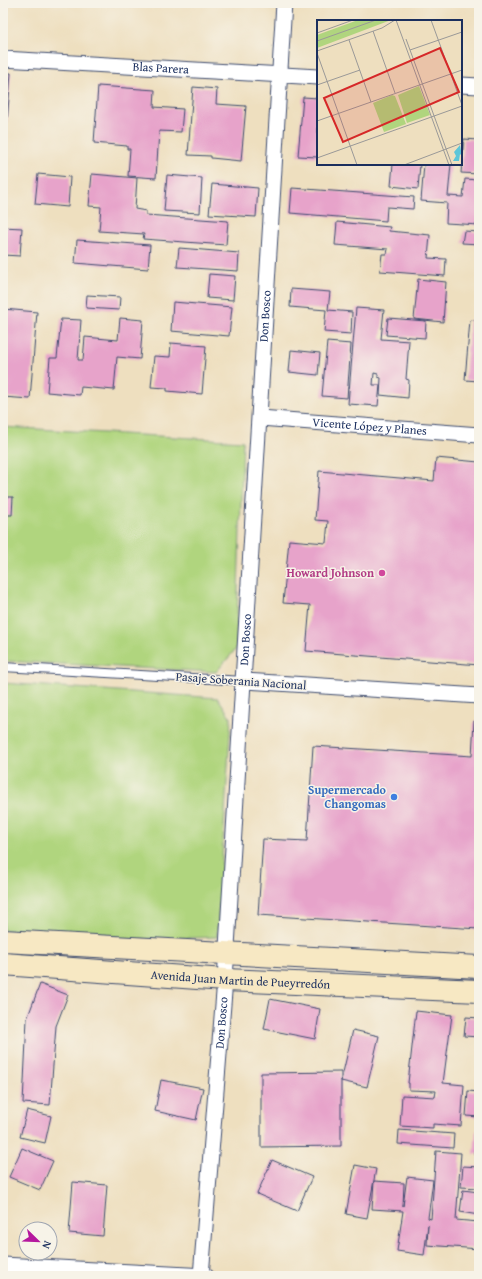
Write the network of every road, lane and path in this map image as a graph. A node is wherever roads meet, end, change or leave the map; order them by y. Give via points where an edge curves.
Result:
1 (284, 3) edge
2 (3, 59) edge
3 (280, 75) junction
4 (317, 77) edge
5 (462, 85) edge
6 (479, 86) edge
7 (260, 418) junction
8 (479, 435) edge
9 (3, 667) edge
10 (244, 681) junction
11 (479, 696) edge
12 (3, 941) edge
13 (226, 953) junction
14 (3, 964) edge
15 (479, 967) edge
16 (225, 980) junction
17 (479, 991) edge
18 (3, 1265) edge
19 (201, 1276) edge
20 (206, 1276) edge

1 - 3 street, Don Bosco
2 - 3 street, Blas Parera
3 - 4 street, Blas Parera
3 - 7 street, Don Bosco
5 - 6 street
7 - 8 street, Vicente López y Planes
7 - 10 street, Don Bosco
9 - 10 lane, Pasaje Soberania Nacional
10 - 11 street, Pasaje Soberania Nacional
10 - 13 street, Don Bosco
12 - 13 main road, Avenida Juan Martin de Pueyrredón
13 - 15 main road, Avenida Juan Martin de Pueyrredón
13 - 16 street, Don Bosco
14 - 16 main road, Avenida Juan Martin de Pueyrredón
16 - 17 main road, Avenida Juan Martin de Pueyrredón
16 - 19 street, Don Bosco
18 - 19 street
19 - 20 street

